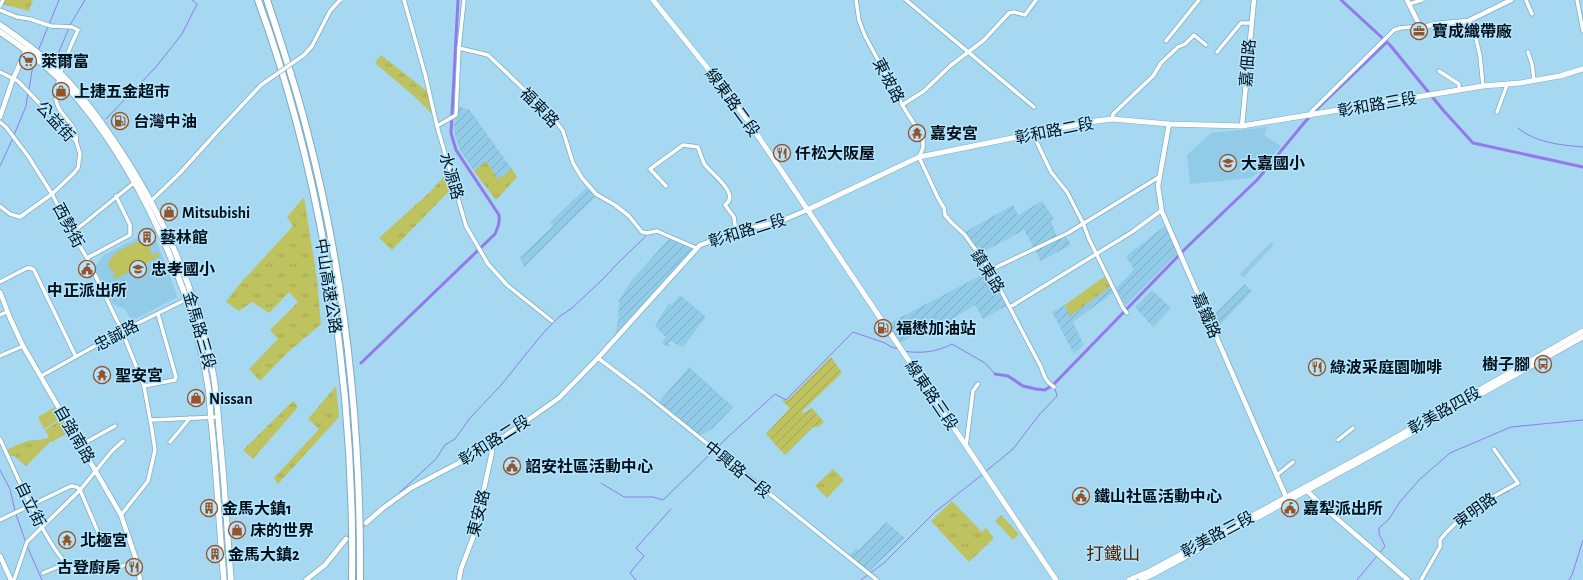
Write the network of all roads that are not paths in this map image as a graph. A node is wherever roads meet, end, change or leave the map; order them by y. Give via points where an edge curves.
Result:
1 (3, 0) edge
2 (258, 0) edge
3 (267, 0) edge
4 (340, 0) edge
5 (404, 0) edge
6 (464, 0) edge
7 (653, 0) edge
8 (856, 0) edge
9 (906, 0) edge
10 (1036, 0) edge
11 (1199, 0) edge
12 (1254, 0) edge
13 (1422, 0) edge
14 (1511, 0) edge
15 (1526, 0) edge
16 (1577, 0) edge
17 (1408, 2) edge
18 (0, 6) edge
19 (0, 10) edge
20 (1582, 10) edge
21 (1532, 14) dead end
22 (1251, 23) junction
23 (0, 25) edge
24 (1420, 26) junction
25 (1474, 30) dead end
26 (1583, 31) edge
27 (0, 32) edge
28 (1166, 41) dead end
29 (1206, 45) dead end
30 (27, 48) junction
31 (459, 48) junction
32 (968, 52) junction
33 (1217, 52) dead end
34 (1528, 52) dead end
35 (1583, 69) edge
36 (1439, 71) dead end
37 (0, 72) edge
38 (60, 76) junction
39 (13, 79) junction
40 (1534, 80) junction
41 (1507, 85) junction
42 (1483, 86) junction
43 (1459, 90) junction
44 (902, 105) junction
45 (1034, 107) dead end
46 (1497, 112) dead end
47 (1312, 115) junction
48 (0, 117) edge
49 (1112, 119) junction
50 (0, 122) edge
51 (1169, 124) junction
52 (437, 126) junction
53 (1242, 126) junction
54 (1033, 134) junction
55 (76, 141) junction
56 (919, 157) junction
57 (1159, 177) junction
58 (137, 181) junction
59 (666, 186) dead end
60 (52, 194) junction
61 (116, 196) junction
62 (148, 203) junction
63 (0, 206) edge
64 (807, 210) junction
65 (1162, 210) junction
66 (1083, 223) junction
67 (736, 232) junction
68 (72, 233) junction
69 (696, 248) junction
70 (1096, 254) junction
71 (87, 258) junction
72 (990, 270) junction
73 (0, 282) edge
74 (0, 292) edge
75 (189, 298) junction
76 (1010, 307) junction
77 (1125, 311) dead end
78 (7, 312) junction
79 (158, 314) junction
80 (0, 315) edge
81 (552, 321) dead end
82 (122, 331) junction
83 (1583, 332) edge
84 (1583, 337) edge
85 (23, 346) junction
86 (0, 356) edge
87 (76, 357) junction
88 (598, 358) junction
89 (41, 376) junction
90 (978, 384) dead end
91 (144, 386) junction
92 (1054, 387) dead end
93 (211, 417) junction
94 (218, 417) junction
95 (190, 418) junction
96 (151, 420) junction
97 (115, 426) dead end
98 (1353, 428) dead end
99 (0, 439) edge
100 (1338, 440) dead end
101 (123, 441) dead end
102 (170, 442) dead end
103 (81, 445) junction
104 (492, 446) junction
105 (966, 446) junction
106 (1494, 449) dead end
107 (1293, 462) dead end
108 (96, 471) junction
109 (1277, 475) junction
110 (80, 490) junction
111 (1305, 490) junction
112 (1287, 499) junction
113 (31, 505) junction
114 (121, 515) junction
115 (0, 520) edge
116 (366, 523) tunnel mouth
117 (41, 527) junction
118 (101, 539) dead end
119 (346, 539) tunnel mouth
120 (0, 556) edge
121 (137, 562) junction
122 (62, 565) dead end
123 (42, 573) dead end
124 (13, 580) edge
125 (140, 580) edge
126 (224, 580) edge
127 (231, 580) edge
128 (306, 580) edge
129 (352, 580) edge
130 (360, 580) edge
131 (459, 580) edge
132 (877, 580) edge
133 (1056, 580) edge
134 (1129, 580) edge
135 (1141, 580) edge
136 (1408, 580) edge
137 (1421, 580) edge

1 - 18 street
2 - 129 highway, 中山高速公路 via 300,137 329,280 342,364 350,469
3 - 130 highway, 中山高速公路 via 306,128 330,232 337,275 355,424
4 - 62 street, bridge via 330,11 312,46 304,55 261,85 175,178
5 - 52 street, 水源路
6 - 31 street
7 - 64 main road, 線東路二段 via 738,107
8 - 44 street, 東坡路 via 865,36
9 - 32 street
10 - 32 street via 1025,15 1009,13 984,40
11 - 28 street
12 - 22 street, 嘉佃路
13 - 17 street
14 - 24 street via 1468,21
15 - 21 street
16 - 20 street
17 - 24 street
19 - 38 street via 17,17 78,30
20 - 26 street
22 - 33 street via 1241,23
22 - 53 street, 嘉佃路
23 - 30 main road, 金馬路三段
24 - 47 street via 1394,30 1310,112
25 - 42 street
27 - 30 main road, 金馬路三段
29 - 49 street via 1194,35 1178,47 1161,63 1153,76 1112,114
30 - 38 main road, 金馬路三段
30 - 38 main road, 金馬路三段 via 35,58
30 - 39 street
31 - 52 street via 456,115
31 - 69 street, 福東路 via 488,55 549,118 557,123 563,131 577,171 596,194 629,216 642,232 656,231
32 - 44 street via 924,91
32 - 45 street
34 - 40 street
35 - 40 main road, 彰和路三段
36 - 43 street via 1458,84
37 - 39 street, 公益街
38 - 55 street via 56,90 57,104 74,129
38 - 58 main road, 金馬路三段 via 107,135
39 - 48 street
39 - 55 street, 公益街 via 18,81
40 - 41 main road, 彰和路三段
41 - 42 main road, 彰和路三段
41 - 46 street
42 - 43 main road, 彰和路三段
43 - 47 main road, 彰和路三段
44 - 56 street, 東坡路 via 923,138 923,148
47 - 53 main road, 彰和路三段
49 - 51 main road, 彰和路二段
49 - 54 main road, 彰和路二段
50 - 60 street, 西勢街 via 24,150
51 - 53 main road, 彰和路三段
51 - 57 street, 嘉鐵路
52 - 81 street, 水源路 via 466,226 479,251 507,285
54 - 56 main road, 彰和路二段
54 - 66 street via 1051,172 1066,192
55 - 60 street, 公益街 via 80,154 78,168
56 - 64 main road, 彰和路二段
56 - 72 street, 鎮東路 via 945,215 965,235
57 - 65 street, 嘉鐵路
57 - 66 street
58 - 61 street
58 - 62 main road, 金馬路三段
59 - 67 street via 650,169 683,146 698,147 705,164 729,192 731,199 725,205 734,217
60 - 63 street, 公益街 via 20,217 10,214
60 - 68 street, 西勢街
61 - 68 street
61 - 71 street via 130,225 130,235
62 - 75 main road, 金馬路三段
64 - 67 street, 彰和路二段 via 768,225
64 - 105 main road, 線東路三段
65 - 70 street
65 - 109 street, 嘉鐵路
66 - 70 street
66 - 72 street via 1068,233
67 - 69 street, 彰和路二段 via 708,241
68 - 71 street, 西勢街
69 - 88 street, 彰和路二段
70 - 76 street
70 - 77 street
71 - 82 street, 西勢街
72 - 76 street, 鎮東路
73 - 87 street via 27,268 34,270
74 - 78 street, 自強南路
75 - 79 street, 忠誠路
75 - 93 main road, 金馬路三段 via 208,388
75 - 94 main road, 金馬路三段 via 213,374
76 - 92 street, 鎮東路 via 1048,383
78 - 80 street
78 - 85 street, 自強南路
79 - 82 street, 忠誠路
79 - 91 street via 176,378
82 - 87 street, 忠誠路
82 - 91 street, 西勢街
83 - 111 main road, 彰美路四段
84 - 111 main road, 彰美路四段
85 - 86 street
85 - 89 street, 自強南路
87 - 89 street, 忠誠路
88 - 104 street, 彰和路二段 via 559,398
88 - 132 street, 中興路一段
89 - 103 street, 自強南路
90 - 105 street via 973,391
91 - 96 street, 西勢街
93 - 94 street
93 - 95 street
93 - 126 main road, 金馬路三段
94 - 127 main road, 金馬路三段
95 - 96 street
95 - 102 street
96 - 114 street, 西勢街 via 155,450 148,481
97 - 103 street
98 - 100 street
99 - 113 street, 自立街
101 - 108 street
103 - 108 street, 自強南路
104 - 116 street, 彰和路二段 via 411,488
104 - 131 street, 東安路 via 474,535
105 - 133 main road, 線東路三段
106 - 137 street, 東明路 via 1518,483 1487,500 1452,526 1440,540 1440,547
107 - 109 street
108 - 110 street
108 - 114 street, 自強南路
109 - 112 street, 嘉鐵路
110 - 113 street via 71,486
110 - 117 street
110 - 118 street
111 - 112 main road, 彰美路三段
111 - 136 street
112 - 134 main road, 彰美路三段
112 - 135 main road, 彰美路三段
113 - 115 street
113 - 117 street, 自立街
114 - 121 street, 自強南路
117 - 121 street, 自立街 via 53,548 72,568 80,571 97,572
117 - 124 street via 27,542
119 - 128 street via 325,565
120 - 124 street
121 - 125 street, 自強南路
122 - 123 street

